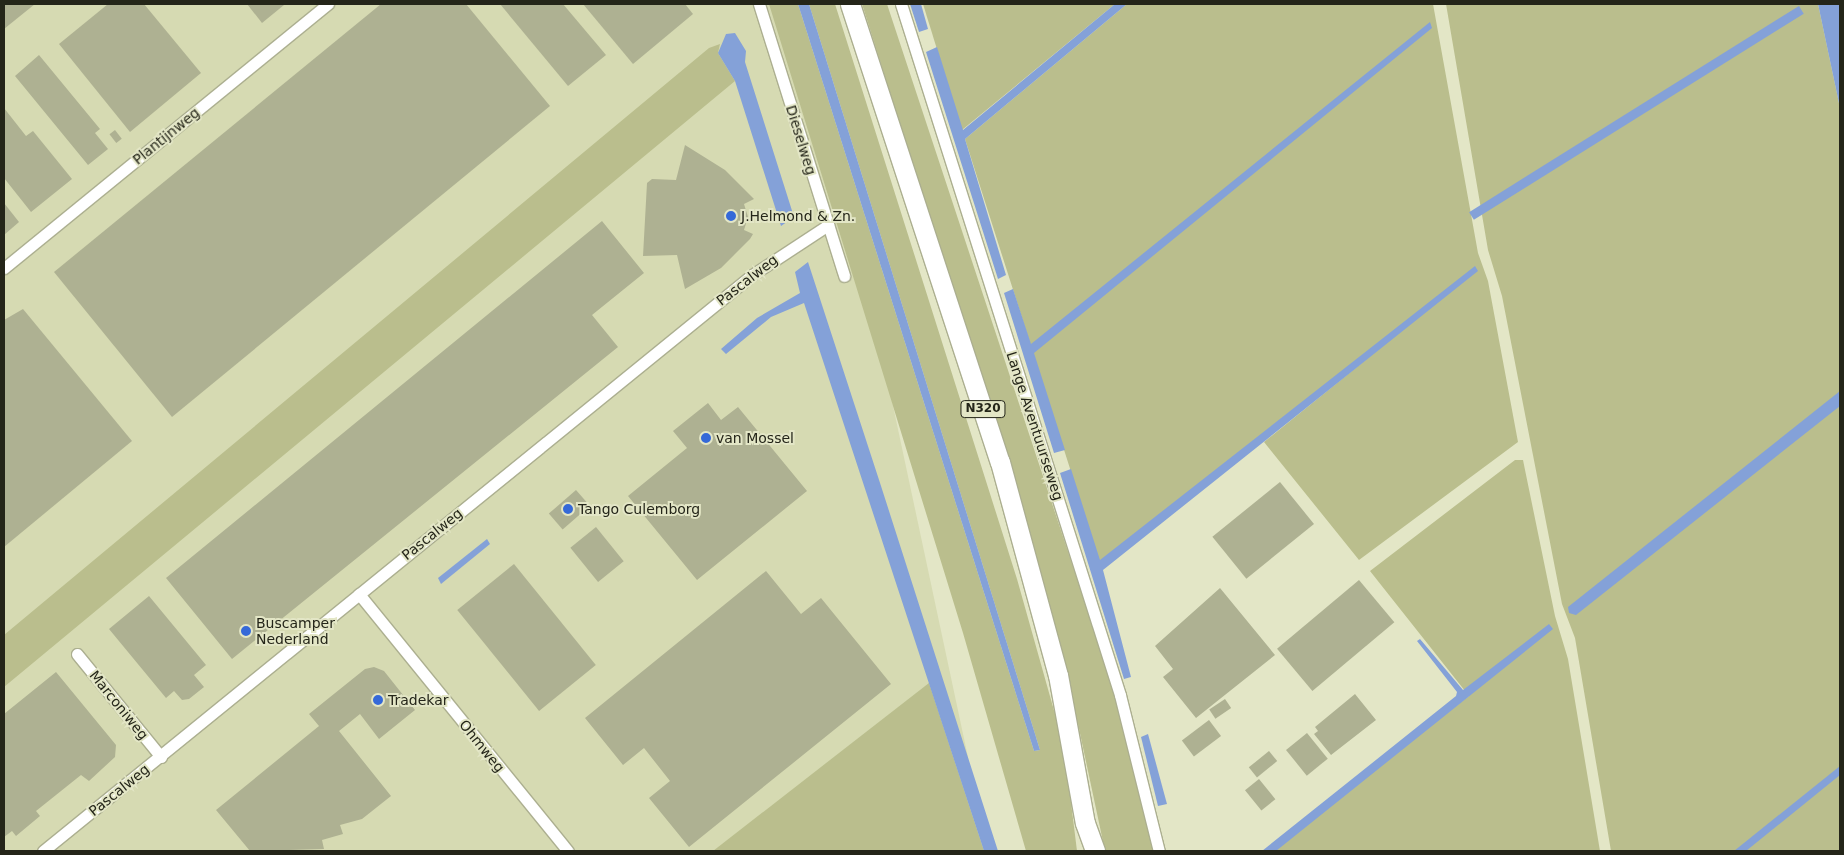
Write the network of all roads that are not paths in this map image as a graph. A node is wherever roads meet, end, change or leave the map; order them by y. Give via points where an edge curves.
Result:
1 (328, 4) edge
2 (758, 4) edge
3 (850, 4) edge
4 (900, 4) edge
5 (828, 225) junction
6 (4, 268) edge
7 (844, 276) dead end
8 (359, 594) junction
9 (77, 654) dead end
10 (161, 757) junction
11 (1085, 823) junction
12 (43, 851) edge
13 (568, 851) edge
14 (1082, 851) edge
15 (1095, 851) edge
16 (1159, 851) edge

1 - 6 street, Plantijnweg
2 - 5 street, Dieselweg
3 - 11 main road, N320 via 1000,462 1058,675
4 - 16 street, Lange Aventuurseweg via 1120,696
5 - 7 street, Dieselweg
5 - 8 street, Pascalweg via 752,275
8 - 10 street, Pascalweg
8 - 13 street, Ohmweg
9 - 10 street, Marconiweg
10 - 12 street, Pascalweg
11 - 14 main road, N320
11 - 15 main road, N320

